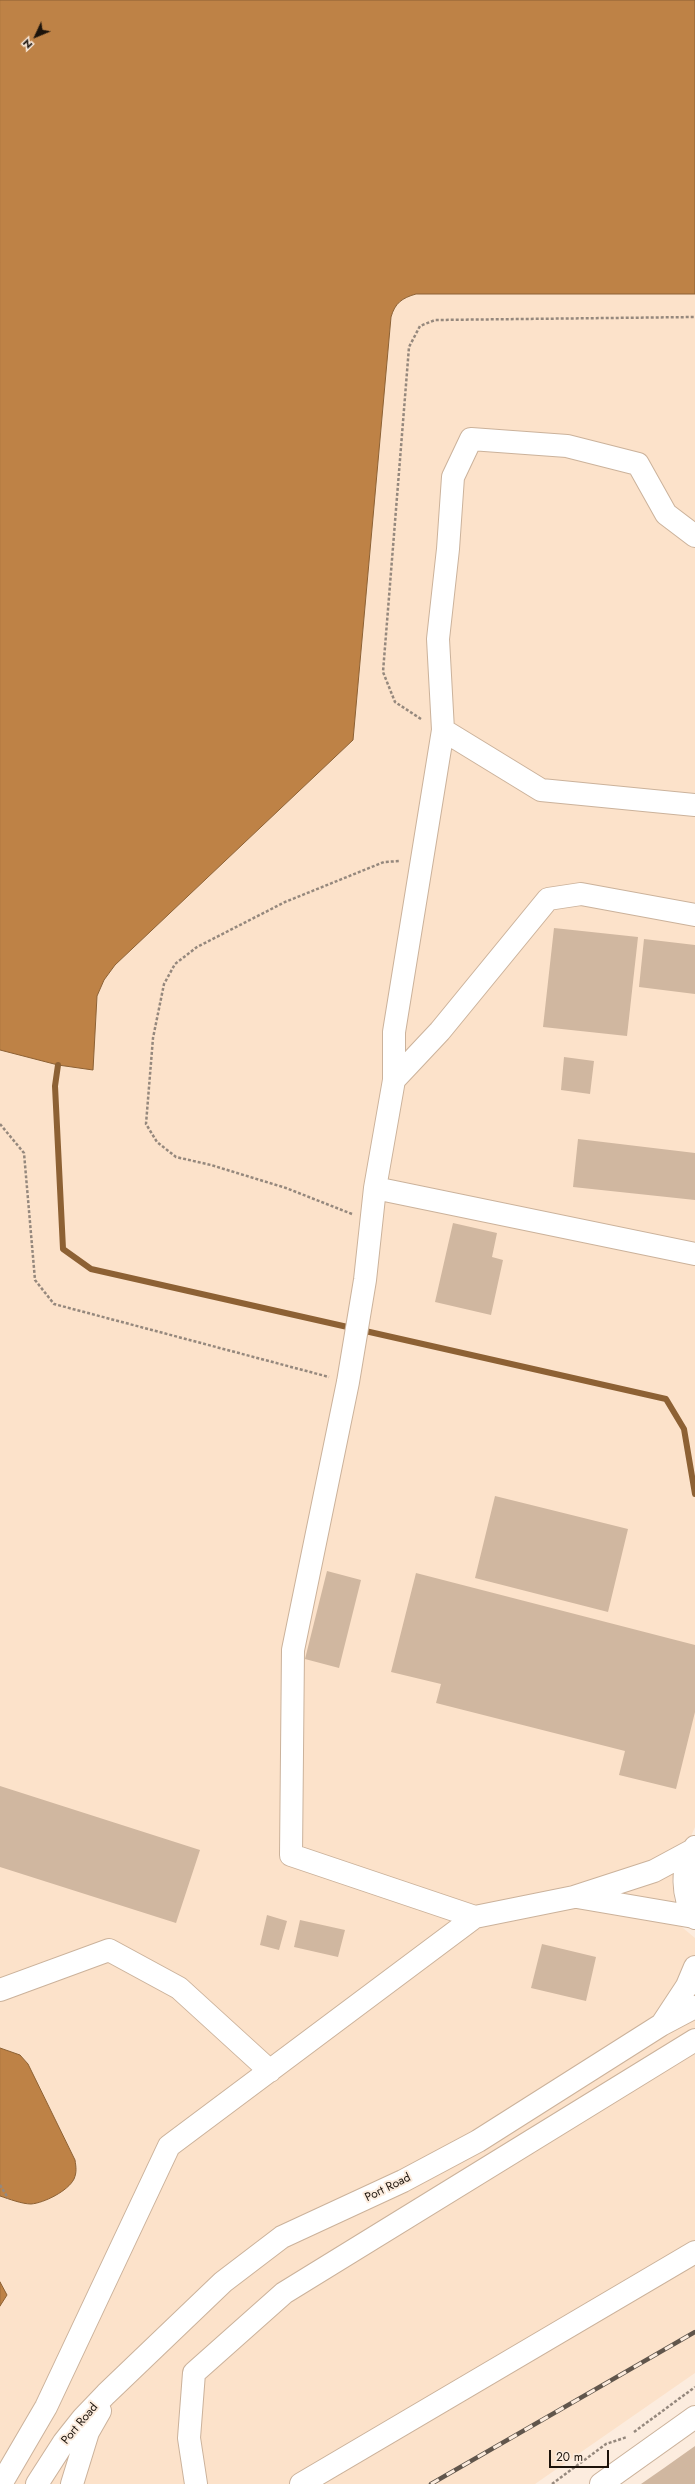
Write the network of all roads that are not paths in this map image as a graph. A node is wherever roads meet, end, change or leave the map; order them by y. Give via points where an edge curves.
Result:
1 (695, 536) edge
2 (443, 730) junction
3 (695, 805) edge
4 (695, 915) edge
5 (394, 1080) junction
6 (375, 1188) junction
7 (695, 1254) edge
8 (694, 1849) edge
9 (574, 1896) junction
10 (474, 1917) junction
11 (694, 1917) edge
12 (695, 1967) edge
13 (0, 1990) edge
14 (695, 2007) edge
15 (661, 2025) junction
16 (695, 2040) edge
17 (270, 2071) junction
18 (695, 2252) edge
19 (130, 2370) junction
20 (695, 2417) edge
21 (1, 2484) edge
22 (37, 2484) edge
23 (72, 2484) edge
24 (196, 2484) edge
25 (301, 2484) edge
26 (601, 2484) edge

1 - 2 street via 666,514 638,464 567,446 472,439 453,477 438,639
2 - 3 street via 541,790
2 - 5 street via 394,1032
4 - 5 street via 581,894 548,899 440,1031
5 - 6 street
6 - 7 street
6 - 10 street via 365,1280 348,1382 293,1650 291,1855
8 - 9 street via 654,1871
8 - 11 street via 686,1867 684,1886 687,1902
9 - 10 street
9 - 11 street
10 - 17 street
12 - 15 street, Port Road via 687,1986
13 - 17 street via 109,1950 179,1988
14 - 15 street, Port Road
15 - 19 street, Port Road via 478,2141 403,2181 282,2237 223,2282
16 - 24 street via 284,2293 194,2373 189,2438
17 - 21 street via 169,2146 46,2406
18 - 25 street
19 - 22 street, Port Road via 83,2418
19 - 23 street, Port Road via 102,2406 88,2432
20 - 26 street

